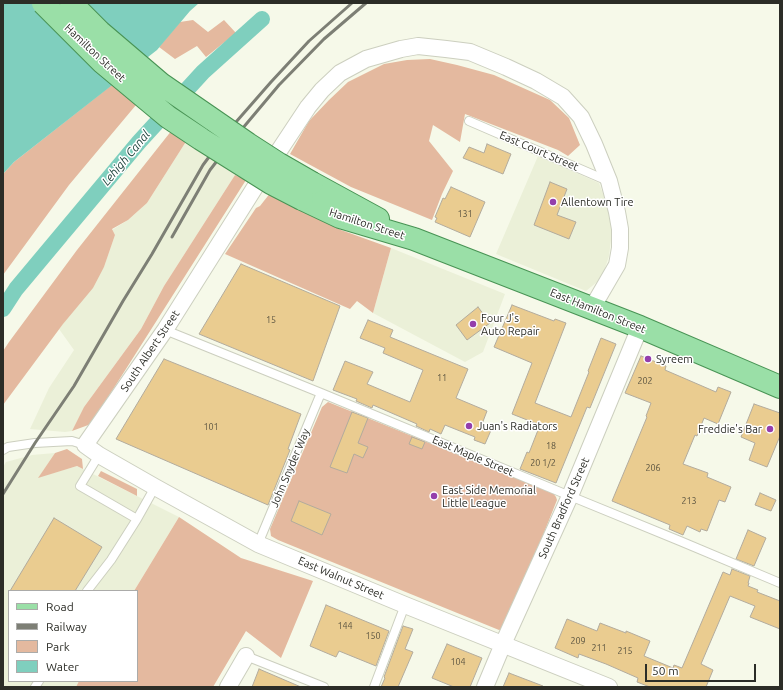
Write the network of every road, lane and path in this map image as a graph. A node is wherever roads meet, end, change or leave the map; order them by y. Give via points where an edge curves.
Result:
1 (43, 3) edge
2 (70, 3) edge
3 (469, 121) dead end
4 (609, 181) junction
5 (307, 191) junction
6 (414, 238) joint
7 (592, 308) junction
8 (640, 327) junction
9 (165, 330) junction
10 (780, 387) edge
11 (321, 393) junction
12 (85, 445) junction
13 (3, 450) edge
14 (99, 454) junction
15 (155, 487) junction
16 (570, 496) junction
17 (137, 519) junction
18 (258, 544) junction
19 (780, 583) edge
20 (88, 590) edge
21 (405, 605) junction
22 (503, 644) junction
23 (246, 656) joint
24 (228, 687) edge
25 (324, 687) edge
26 (374, 687) edge
27 (485, 687) edge
28 (609, 687) edge

1 - 5 main road, Hamilton Street, bridge via 102,62 168,117 271,183
2 - 5 main road, Hamilton Street, bridge via 161,84 279,164
3 - 4 lane, East Court Street
4 - 7 street, South Albert Street via 620,229 620,248 617,265
4 - 9 street, South Albert Street via 581,117 563,97 536,81 470,52 418,46 366,59 340,73 308,107
5 - 6 main road, Hamilton Street via 340,217
6 - 7 main road, East Hamilton Street
7 - 8 main road, East Hamilton Street
8 - 10 main road, East Hamilton Street
8 - 16 street, South Bradford Street
9 - 11 lane, East Maple Street
9 - 12 street, South Albert Street
11 - 16 lane, East Maple Street
11 - 18 lane, John Snyder Way
12 - 13 lane via 72,441 35,443
12 - 14 street, East Walnut Street
14 - 15 street, East Walnut Street
14 - 17 lane via 80,486
15 - 17 lane
15 - 18 street, East Walnut Street
16 - 19 lane, East Maple Street
16 - 22 street, South Bradford Street
17 - 20 lane
18 - 21 street, East Walnut Street
21 - 22 street, East Walnut Street
21 - 26 lane
22 - 27 street, South Bradford Street
22 - 28 street, East Walnut Street
23 - 24 street
23 - 25 lane

